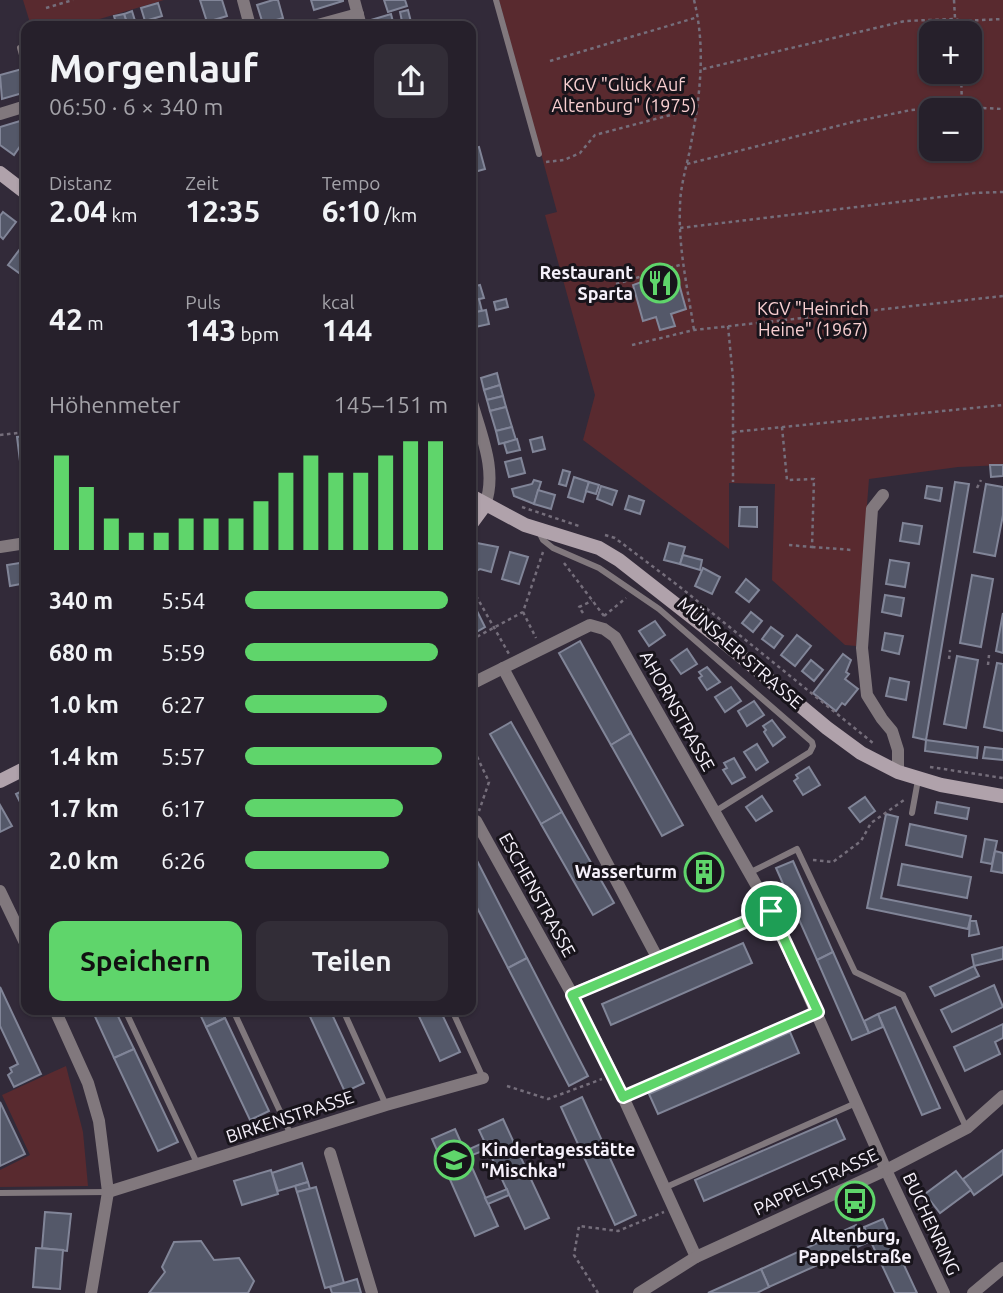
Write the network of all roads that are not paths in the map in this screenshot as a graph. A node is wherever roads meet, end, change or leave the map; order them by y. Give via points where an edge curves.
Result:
1 (243, 0) edge
2 (354, 0) edge
3 (496, 0) edge
4 (359, 20) edge
5 (249, 21) edge
6 (20, 47) dead end
7 (21, 51) edge
8 (21, 108) edge
9 (0, 114) edge
10 (539, 154) road end
11 (0, 173) edge
12 (21, 189) edge
13 (476, 417) edge
14 (883, 495) dead end
15 (476, 499) edge
16 (485, 505) junction
17 (476, 517) edge
18 (539, 530) junction
19 (21, 545) edge
20 (0, 547) edge
21 (508, 665) junction
22 (476, 681) edge
23 (21, 770) edge
24 (898, 772) junction
25 (920, 779) junction
26 (0, 780) edge
27 (1003, 796) edge
28 (714, 812) junction
29 (912, 813) dead end
30 (476, 825) edge
31 (749, 873) junction
32 (0, 891) edge
33 (771, 911) junction
34 (21, 935) edge
35 (658, 959) junction
36 (572, 995) junction
37 (818, 1012) junction
38 (57, 1015) edge
39 (127, 1015) edge
40 (235, 1015) edge
41 (345, 1015) edge
42 (454, 1015) edge
43 (483, 1078) joint
44 (1003, 1096) edge
45 (623, 1097) junction
46 (858, 1103) junction
47 (386, 1105) junction
48 (967, 1128) junction
49 (291, 1136) junction
50 (331, 1153) dead end
51 (197, 1164) junction
52 (886, 1170) junction
53 (664, 1188) junction
54 (108, 1192) junction
55 (0, 1193) edge
56 (696, 1257) junction
57 (1003, 1268) edge
58 (91, 1293) edge
59 (372, 1293) edge
60 (639, 1293) edge
61 (944, 1293) edge
62 (973, 1293) edge

1 - 5 street
2 - 4 street
3 - 10 lane
6 - 7 lane
8 - 9 street
11 - 12 street
13 - 16 street via 490,468
14 - 24 street via 872,509 862,649 867,695 892,730
15 - 16 street, MÜNSAER STRASSE
16 - 17 street
16 - 18 street, MÜNSAER STRASSE
18 - 24 street, MÜNSAER STRASSE via 599,548 619,561 827,728
18 - 28 lane, MÜNSAER STRASSE via 549,547 599,568 659,609 812,741 810,752
19 - 20 street
21 - 22 street
21 - 28 street, AHORNSTRASSE via 590,625 604,629 615,637
21 - 35 street
23 - 26 street
24 - 25 street, MÜNSAER STRASSE
25 - 27 street, MÜNSAER STRASSE
25 - 29 lane
28 - 31 street, AHORNSTRASSE
30 - 36 street, ESCHENSTRASSE
31 - 33 street, AHORNSTRASSE
31 - 48 lane via 797,849 855,972 903,995
32 - 34 street
33 - 35 street
33 - 37 street, AHORNSTRASSE
35 - 36 street
36 - 45 street, ESCHENSTRASSE
37 - 45 lane
37 - 46 street, AHORNSTRASSE
38 - 54 street via 88,1083 99,1121
39 - 51 lane
40 - 49 lane
41 - 47 lane
42 - 43 lane
43 - 47 street, BIRKENSTRASSE
44 - 48 street, PAPPELSTRASSE
45 - 53 street, ESCHENSTRASSE
46 - 52 street, AHORNSTRASSE
46 - 53 lane
47 - 49 street, BIRKENSTRASSE
48 - 52 street, PAPPELSTRASSE
49 - 51 street, BIRKENSTRASSE
50 - 59 street
51 - 54 street, BIRKENSTRASSE
52 - 56 street, PAPPELSTRASSE
52 - 61 street, BUCHENRING
53 - 56 street, ESCHENSTRASSE
54 - 55 lane
54 - 58 street
56 - 60 street, PAPPELSTRASSE
57 - 62 street

